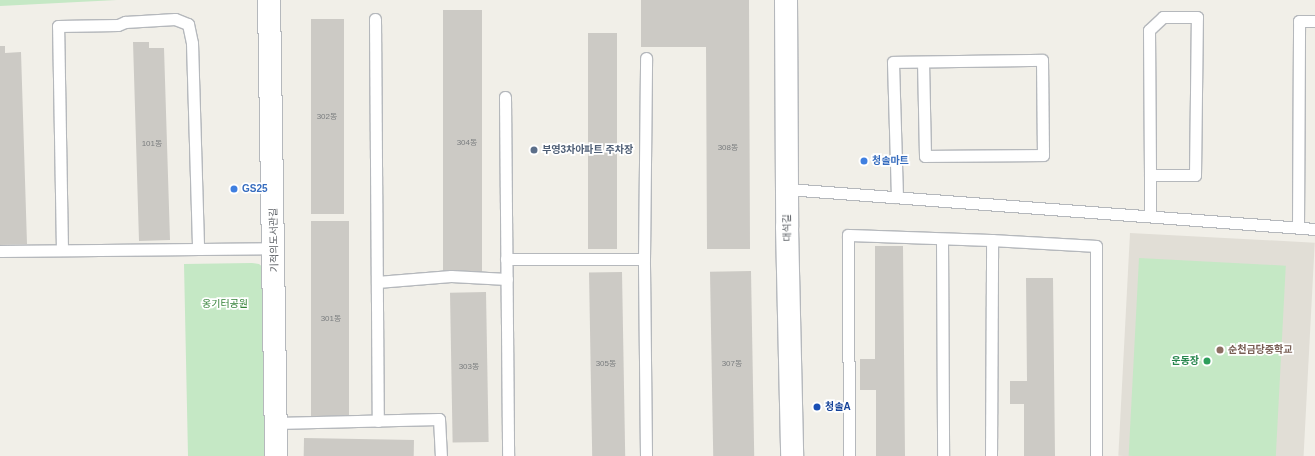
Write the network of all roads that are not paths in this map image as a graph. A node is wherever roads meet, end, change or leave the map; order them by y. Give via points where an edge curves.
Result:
1 (269, 0) edge
2 (786, 0) edge
3 (375, 20) dead end
4 (1315, 21) edge
5 (646, 58) dead end
6 (923, 62) junction
7 (505, 97) dead end
8 (1150, 175) junction
9 (787, 189) junction
10 (897, 198) junction
11 (1150, 216) junction
12 (1298, 227) junction
13 (1315, 228) edge
14 (942, 239) junction
15 (992, 240) junction
16 (198, 248) junction
17 (274, 248) junction
18 (0, 250) edge
19 (62, 250) junction
20 (506, 259) junction
21 (644, 259) junction
22 (507, 280) junction
23 (377, 282) junction
24 (378, 421) junction
25 (276, 423) junction
26 (276, 456) edge
27 (441, 456) edge
28 (508, 456) edge
29 (646, 456) edge
30 (792, 456) edge
31 (849, 456) edge
32 (943, 456) edge
33 (991, 456) edge
34 (1096, 456) edge

1 - 17 street, 기적의도서관길
2 - 9 street, 대석길
3 - 23 lane
4 - 12 lane via 1299,21
5 - 21 lane
6 - 6 lane via 1042,60 1043,155 925,156
6 - 10 lane via 893,62
7 - 20 lane
8 - 8 lane via 1149,30 1163,17 1197,17 1195,175
8 - 11 lane
9 - 10 lane
9 - 30 street, 대석길
10 - 11 lane
11 - 12 lane
12 - 13 lane
14 - 15 lane
14 - 31 lane via 848,235
14 - 32 lane
15 - 33 lane
15 - 34 lane via 1096,246
16 - 17 lane
16 - 19 lane
16 - 19 lane via 192,43 188,24 175,19 125,22 118,25 58,26
17 - 25 street, 기적의도서관길
18 - 19 lane
20 - 21 lane
20 - 22 lane
21 - 29 lane
22 - 23 lane via 451,276
22 - 28 lane
23 - 24 lane
24 - 25 lane
24 - 27 lane via 439,419
25 - 26 street, 기적의도서관길

